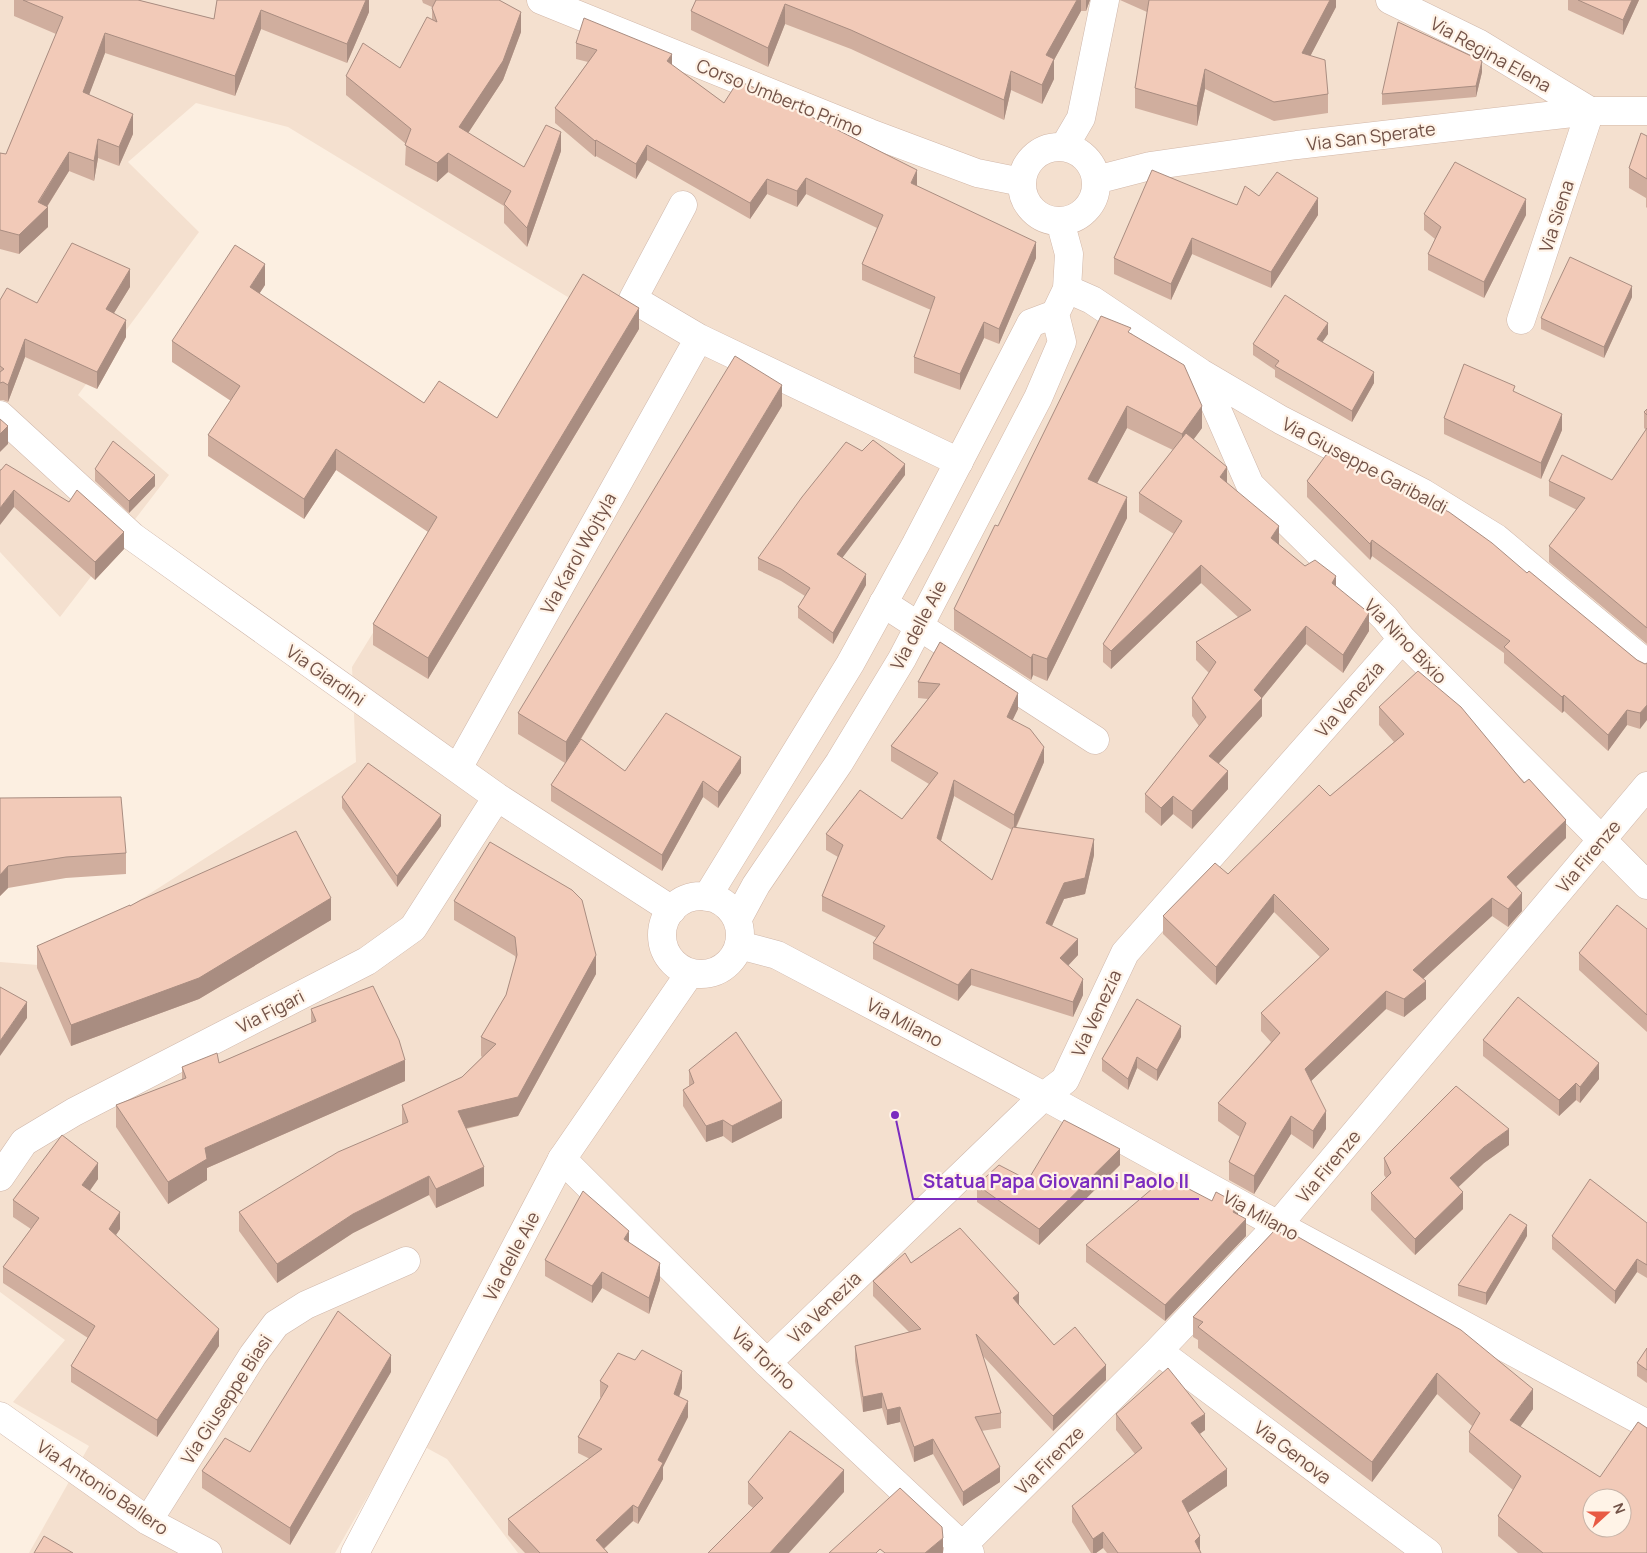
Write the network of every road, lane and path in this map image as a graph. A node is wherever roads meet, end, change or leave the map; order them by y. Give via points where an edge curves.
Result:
1 (541, 0) edge
2 (1105, 0) edge
3 (1390, 0) edge
4 (1590, 111) junction
5 (1647, 111) edge
6 (1064, 147) junction
7 (1096, 180) junction
8 (1022, 182) junction
9 (682, 205) dead end
10 (1060, 221) junction
11 (1067, 289) junction
12 (1055, 314) junction
13 (1521, 320) dead end
14 (699, 338) junction
15 (1201, 373) junction
16 (0, 415) edge
17 (959, 462) junction
18 (883, 603) junction
19 (918, 627) junction
20 (1402, 639) junction
21 (1647, 664) edge
22 (1095, 740) dead end
23 (458, 768) junction
24 (1647, 786) edge
25 (497, 797) junction
26 (1601, 840) junction
27 (1647, 885) edge
28 (707, 897) junction
29 (672, 910) junction
30 (738, 933) junction
31 (690, 973) junction
32 (1044, 1096) junction
33 (562, 1159) junction
34 (0, 1177) edge
35 (1278, 1225) junction
36 (406, 1261) dead end
37 (1158, 1351) junction
38 (767, 1363) junction
39 (0, 1416) edge
40 (1647, 1424) edge
41 (148, 1521) junction
42 (964, 1550) edge
43 (208, 1553) edge
44 (355, 1553) edge
45 (1428, 1553) edge

1 - 8 street, Corso Umberto Primo via 879,137 977,174
2 - 6 street via 1081,118
3 - 4 street, Via Regina Elena via 1478,43
4 - 5 street, Via San Sperate
4 - 7 street, Via San Sperate via 1297,145 1150,166
4 - 13 street, Via Siena
6 - 7 street via 1085,157 1093,167
6 - 8 street via 1040,152 1025,170
7 - 10 street via 1096,192 1087,208 1072,220
8 - 10 street via 1028,205 1037,214
9 - 14 street via 633,299
10 - 11 street via 1069,254
11 - 12 street
11 - 15 street, Via Giuseppe Garibaldi via 1092,300
12 - 17 street via 1031,323
12 - 19 street, Via delle Aie via 1062,342 1038,398
14 - 17 street
14 - 23 street, Via Karol Wojtyla
15 - 20 street, Via Nino Bixio via 1250,485 1386,618
15 - 21 street, Via Giuseppe Garibaldi via 1281,420 1423,494 1496,538
16 - 23 street, Via Giardini via 133,537
17 - 18 street
18 - 19 street
18 - 28 street via 850,664
19 - 22 street
19 - 30 street, Via delle Aie via 839,763 756,885
20 - 26 street, Via Nino Bixio
20 - 32 street, Via Venezia via 1125,953 1065,1080
23 - 25 street, Via Giardini
24 - 26 street, Via Firenze
25 - 29 street, Via Giardini
25 - 34 street, Via Figari via 413,928 366,961 74,1112 24,1142
26 - 27 street, Via Nino Bixio
26 - 35 street, Via Firenze
28 - 29 street via 694,897
28 - 30 street via 730,909
29 - 31 street via 662,934 664,947 670,958
30 - 31 street via 734,957 726,966 714,972
30 - 32 street, Via Milano
31 - 33 street, Via delle Aie
32 - 35 street, Via Milano
32 - 38 street, Via Venezia
33 - 38 street, Via Torino
33 - 44 street, Via delle Aie
35 - 37 street, Via Firenze
35 - 40 street, Via Milano
36 - 41 street, Via Giuseppe Biasi via 306,1305 276,1324
37 - 42 street, Via Firenze
37 - 45 street, Via Genova
38 - 42 street, Via Torino
39 - 41 street, Via Antonio Ballero
41 - 43 street, Via Antonio Ballero

